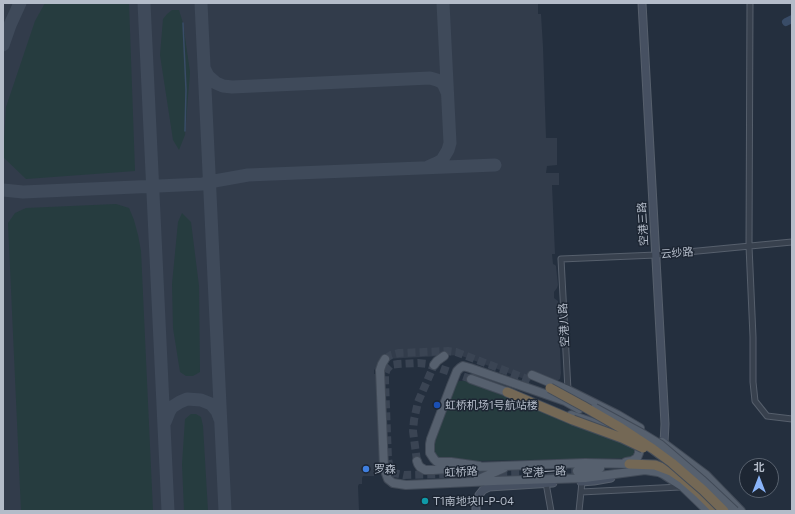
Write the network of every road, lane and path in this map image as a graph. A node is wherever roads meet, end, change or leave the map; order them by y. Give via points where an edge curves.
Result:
1 (642, 3) edge
2 (750, 3) edge
3 (792, 242) edge
4 (749, 246) junction
5 (656, 255) junction
6 (561, 260) joint
7 (444, 356) dead end
8 (385, 359) dead end
9 (434, 365) tunnel mouth
10 (471, 379) tunnel mouth
11 (518, 384) junction
12 (550, 388) junction
13 (568, 390) junction
14 (508, 392) junction
15 (792, 419) edge
16 (630, 435) junction
17 (664, 443) junction
18 (418, 461) dead end
19 (617, 464) junction
20 (479, 466) junction
21 (509, 466) junction
22 (629, 468) junction
23 (577, 471) tunnel mouth
24 (660, 473) junction
25 (688, 477) junction
26 (472, 482) junction
27 (582, 482) junction
28 (546, 483) junction
29 (683, 487) junction
30 (581, 492) junction
31 (699, 493) junction
32 (476, 507) edge
33 (551, 511) edge
34 (579, 511) edge
35 (708, 511) edge
36 (717, 511) edge
37 (724, 511) edge
38 (729, 511) edge
39 (735, 511) edge
40 (741, 511) edge

1 - 5 street, 空港三路
2 - 4 street
3 - 4 street, 云纱路
4 - 5 street, 云纱路
4 - 15 street via 755,401 767,416
5 - 6 street, 云纱路
5 - 17 street, 空港三路
6 - 13 street, 空港八路
7 - 9 main road
8 - 26 main road, 虹桥路 via 380,370 384,468 388,479 406,485
10 - 14 main road
11 - 13 main road via 542,389
11 - 16 main road via 565,401
11 - 20 main road via 466,366 457,371 431,439 430,453 437,462
12 - 13 main road via 531,378 553,383
12 - 25 highway, bridge via 643,442
12 - 39 main road, bridge via 615,419 661,445
13 - 17 main road via 618,415
14 - 16 main road
14 - 25 highway, bridge via 635,444
16 - 19 main road via 638,442 637,458
16 - 38 main road via 657,449 709,491
17 - 40 main road via 706,475
18 - 20 main road, 虹桥路 via 420,467 425,470
19 - 21 main road, 虹桥路
19 - 22 main road, 虹桥路
20 - 21 main road, 虹桥路
21 - 26 main road
22 - 23 main road
22 - 24 main road, 虹桥路 via 642,466
22 - 26 main road, 虹桥路 via 585,478
22 - 27 street, 空港一路 via 613,478
22 - 31 highway via 651,464 666,469
24 - 29 main road, 虹桥路
24 - 31 highway via 675,478
25 - 37 highway, bridge
27 - 28 street, 空港一路
27 - 30 street
28 - 32 street, 空港一路 via 489,487 479,495
28 - 33 street
29 - 30 street
29 - 35 main road, 虹桥路
30 - 34 street
31 - 36 highway

